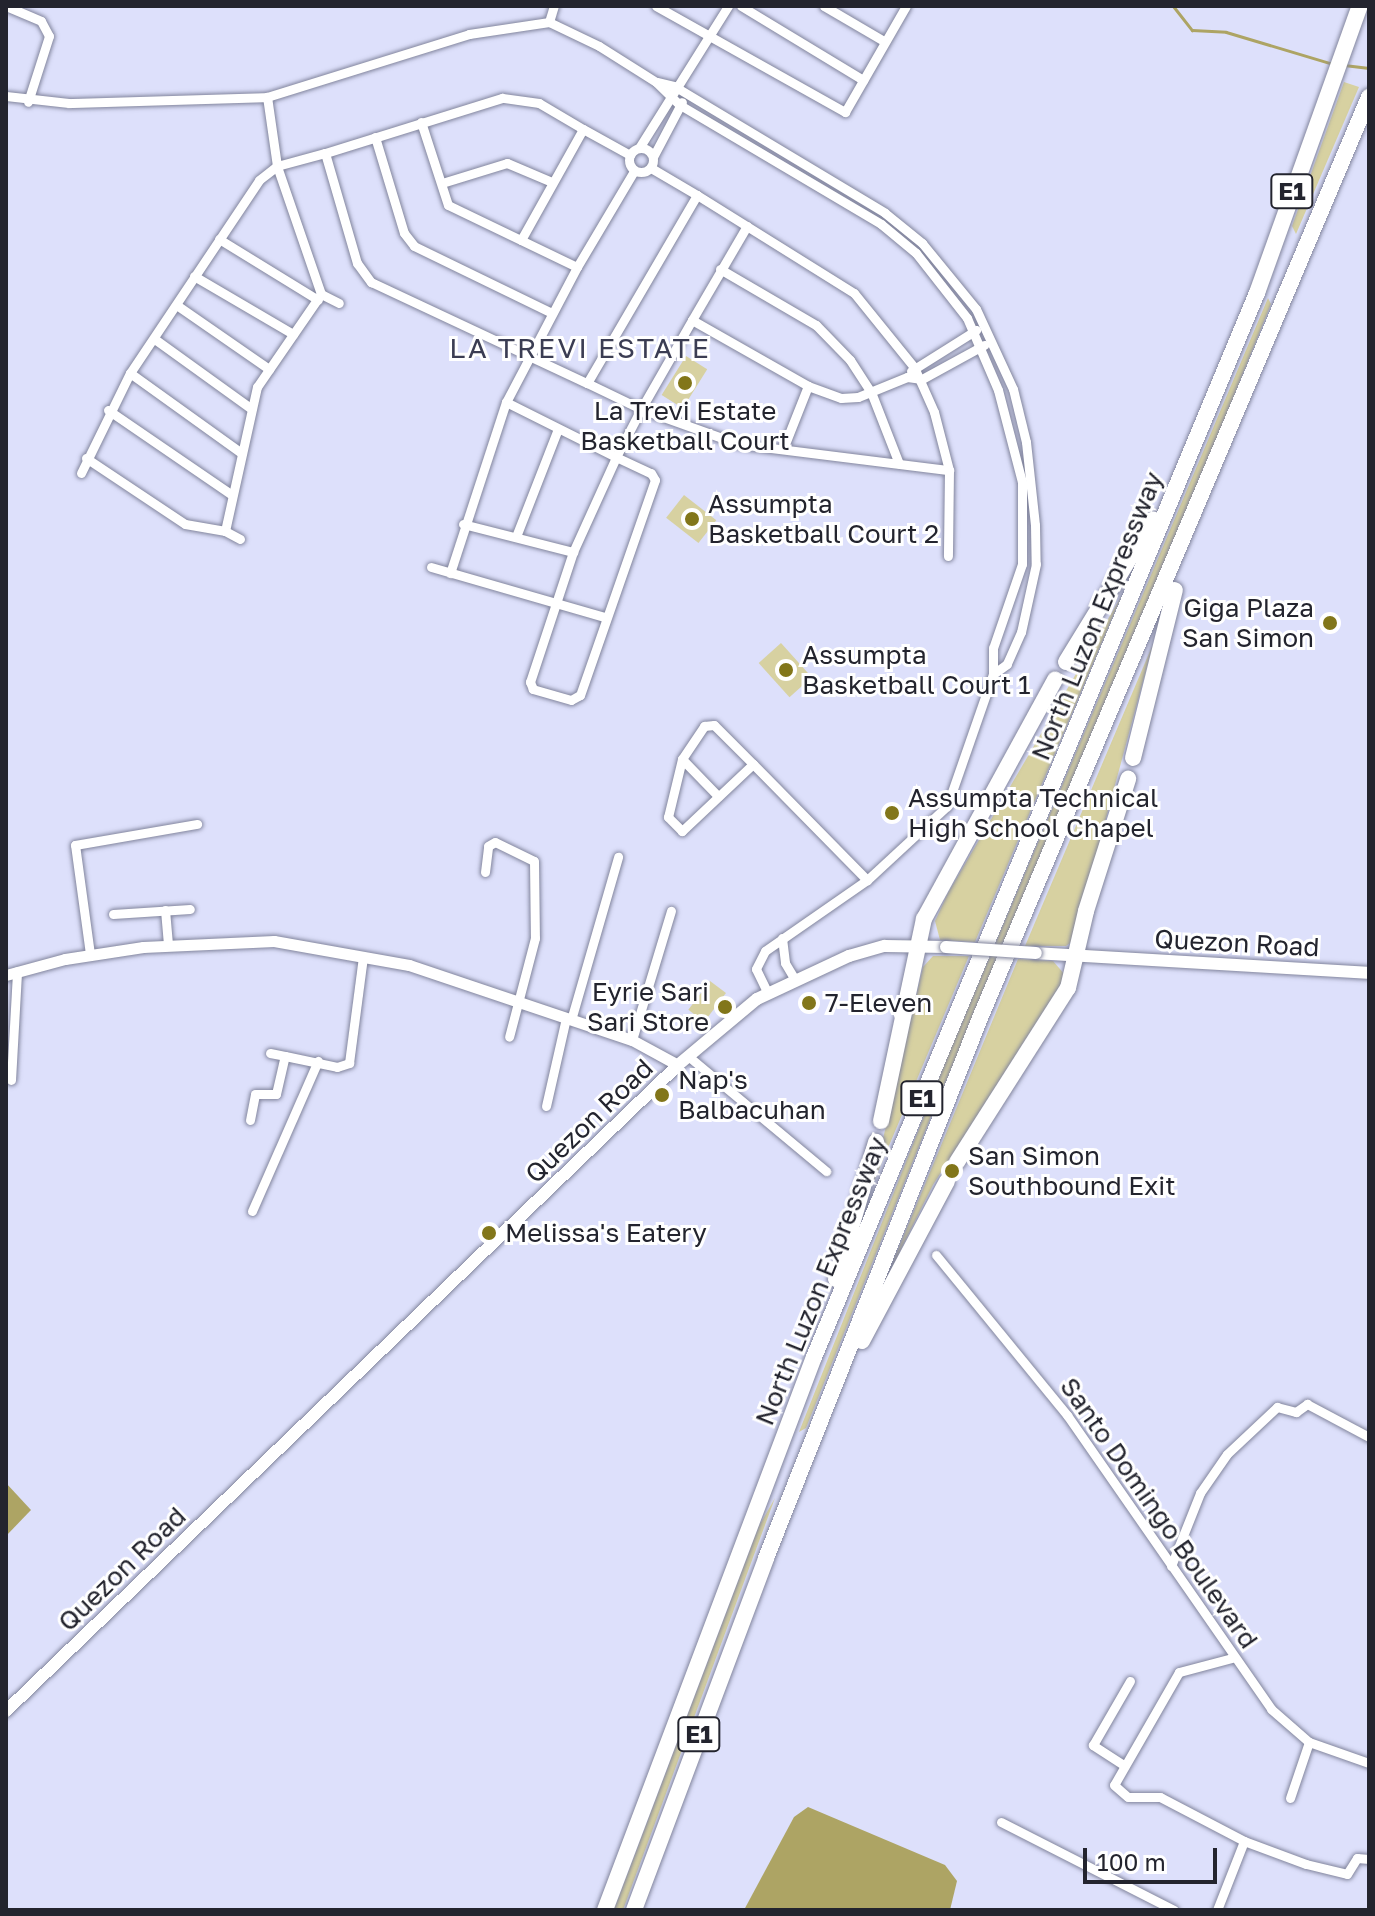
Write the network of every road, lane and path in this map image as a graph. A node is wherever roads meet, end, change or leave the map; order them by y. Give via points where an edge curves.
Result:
1 (6, 6) edge
2 (554, 6) edge
3 (656, 6) edge
4 (728, 6) edge
5 (741, 6) edge
6 (824, 6) edge
7 (906, 6) edge
8 (1360, 6) edge
9 (549, 22) junction
10 (709, 38) junction
11 (884, 41) junction
12 (687, 76) junction
13 (863, 80) junction
14 (656, 82) junction
15 (674, 86) junction
16 (686, 94) junction
17 (6, 96) edge
18 (668, 96) junction
19 (267, 97) junction
20 (28, 102) junction
21 (1367, 102) edge
22 (680, 105) junction
23 (421, 122) junction
24 (583, 129) junction
25 (375, 137) junction
26 (639, 148) junction
27 (325, 153) junction
28 (630, 155) junction
29 (653, 157) junction
30 (277, 166) junction
31 (651, 168) junction
32 (634, 171) junction
33 (552, 182) junction
34 (442, 183) junction
35 (697, 195) junction
36 (885, 213) junction
37 (881, 224) junction
38 (747, 226) junction
39 (219, 239) junction
40 (521, 240) junction
41 (577, 267) junction
42 (720, 269) junction
43 (194, 276) junction
44 (1257, 293) junction
45 (319, 297) junction
46 (339, 303) dead end
47 (178, 306) junction
48 (550, 312) junction
49 (692, 320) junction
50 (984, 325) junction
51 (972, 332) junction
52 (293, 334) junction
53 (156, 340) junction
54 (991, 341) junction
55 (980, 348) junction
56 (528, 354) junction
57 (914, 367) junction
58 (269, 369) junction
59 (130, 373) junction
60 (907, 377) junction
61 (922, 379) junction
62 (587, 383) junction
63 (808, 386) junction
64 (871, 392) junction
65 (506, 402) junction
66 (249, 407) junction
67 (641, 409) junction
68 (108, 410) junction
69 (558, 429) junction
70 (783, 449) junction
71 (240, 452) junction
72 (616, 457) junction
73 (86, 458) junction
74 (899, 464) junction
75 (949, 470) junction
76 (81, 473) dead end
77 (1213, 475) junction
78 (232, 495) junction
79 (463, 524) junction
80 (225, 531) junction
81 (517, 534) junction
82 (240, 539) dead end
83 (573, 552) junction
84 (948, 556) dead end
85 (431, 567) dead end
86 (450, 573) junction
87 (553, 603) junction
88 (1011, 605) junction
89 (1027, 608) junction
90 (604, 617) junction
91 (995, 643) junction
92 (1014, 652) junction
93 (1066, 662) dead end
94 (993, 674) junction
95 (1055, 680) dead end
96 (1133, 758) dead end
97 (682, 759) junction
98 (753, 764) junction
99 (1128, 779) dead end
100 (718, 796) junction
101 (197, 824) dead end
102 (618, 857) dead end
103 (485, 872) dead end
104 (867, 880) junction
105 (190, 909) dead end
106 (165, 910) junction
107 (671, 911) dead end
108 (113, 914) dead end
109 (782, 938) junction
110 (168, 945) junction
111 (918, 945) junction
112 (90, 954) junction
113 (1076, 956) junction
114 (363, 957) junction
115 (12, 973) edge
116 (1369, 973) edge
117 (794, 978) junction
118 (767, 992) junction
119 (519, 1001) junction
120 (568, 1019) junction
121 (509, 1037) dead end
122 (632, 1040) junction
123 (270, 1053) dead end
124 (285, 1056) junction
125 (318, 1061) junction
126 (683, 1061) junction
127 (11, 1080) dead end
128 (546, 1106) dead end
129 (250, 1120) dead end
130 (881, 1121) dead end
131 (876, 1142) dead end
132 (957, 1162) dead end
133 (826, 1171) dead end
134 (947, 1181) dead end
135 (252, 1211) dead end
136 (936, 1255) dead end
137 (814, 1357) junction
138 (1369, 1437) edge
139 (766, 1558) junction
140 (1171, 1566) junction
141 (1232, 1658) junction
142 (1130, 1681) dead end
143 (6, 1711) edge
144 (1309, 1742) junction
145 (1369, 1763) edge
146 (1122, 1764) junction
147 (1290, 1798) dead end
148 (1001, 1822) dead end
149 (1244, 1841) junction
150 (1369, 1859) edge
151 (605, 1910) edge
152 (634, 1910) edge
153 (1174, 1910) edge
154 (1217, 1910) edge

1 - 20 street via 41,21 49,36
2 - 9 street
3 - 10 street
4 - 10 street
5 - 13 street
6 - 11 street
7 - 11 street
8 - 44 highway, North Luzon Expressway / E1
9 - 14 street
9 - 19 street via 469,34
10 - 12 street
10 - 13 street via 838,112 849,107
11 - 13 street
12 - 15 street
12 - 16 street
14 - 15 street
14 - 18 street
15 - 16 street
15 - 18 street
16 - 22 street
16 - 36 street
17 - 20 street
18 - 22 street
18 - 26 street
19 - 20 street
19 - 30 street
21 - 77 highway, North Luzon Expressway / E1
22 - 29 street
22 - 37 street
23 - 24 street via 513,97 539,103
23 - 25 street
23 - 34 street
24 - 28 street
24 - 33 street
25 - 27 street
25 - 48 street via 408,240
26 - 28 street
26 - 29 street
27 - 30 street
27 - 56 street via 357,263 371,282
28 - 32 street
29 - 31 street
30 - 39 street via 264,173
30 - 45 street
31 - 32 street
31 - 35 street
32 - 41 street
33 - 34 street via 507,163
33 - 40 street
34 - 40 street via 452,208
35 - 38 street
35 - 62 street
36 - 37 street
36 - 50 street via 951,275
37 - 51 street via 916,253
38 - 42 street
38 - 57 street via 854,293
39 - 43 street
39 - 45 street
40 - 41 street
41 - 48 street
42 - 49 street
42 - 64 street via 816,325 850,360
43 - 47 street
43 - 52 street
44 - 93 highway via 1153,521
44 - 137 highway, North Luzon Expressway / E1
45 - 46 street
45 - 52 street
47 - 53 street
47 - 58 street
48 - 56 street
49 - 63 street
49 - 67 street
50 - 51 street
50 - 54 street
51 - 55 street
51 - 57 street
52 - 58 street
53 - 59 street
53 - 66 street
54 - 55 street
54 - 89 street via 1013,389 1033,488 1036,564
55 - 61 street
55 - 88 street via 998,390 1022,482 1022,564
56 - 62 street
56 - 65 street
57 - 60 street
57 - 61 street
58 - 66 street
59 - 68 street
59 - 71 street
60 - 61 street
60 - 64 street
61 - 75 street
62 - 67 street
63 - 64 street via 841,398
63 - 70 street
64 - 74 street
65 - 69 street
65 - 79 street
66 - 71 street
67 - 70 street via 712,438
67 - 72 street
68 - 73 street
68 - 78 street
69 - 72 street
69 - 81 street
70 - 74 street
71 - 78 street
72 - 83 street
72 - 90 street via 655,480
73 - 76 street
73 - 80 street via 185,524
74 - 75 street
75 - 84 street
77 - 96 highway via 1152,666
77 - 139 highway, North Luzon Expressway / E1 via 980,1018
78 - 80 street
79 - 81 street
79 - 86 street
80 - 82 street
81 - 83 street
83 - 87 street
85 - 86 street
86 - 87 street
87 - 90 street
87 - 90 street via 530,682 533,689 571,700 580,695
88 - 89 street
88 - 91 street
89 - 92 street
91 - 92 street
91 - 94 street
92 - 94 street
94 - 104 street via 947,806
95 - 111 highway via 934,895
97 - 98 street via 704,726 714,725
97 - 100 street
97 - 100 street via 668,817 682,831
98 - 100 street
98 - 104 street
99 - 113 highway
101 - 112 street via 75,845
102 - 120 street
103 - 119 street via 488,846 495,842 534,861 535,938
104 - 109 street
105 - 106 street
106 - 108 street
106 - 110 street
107 - 122 street
109 - 117 street via 785,963
109 - 118 street via 756,963
110 - 112 street
110 - 114 street via 243,939
111 - 113 main road, Quezon Road, bridge
111 - 117 main road, Quezon Road via 885,946
111 - 130 highway
112 - 115 street
113 - 116 main road, Quezon Road
113 - 132 highway via 1053,1018
114 - 119 street via 409,965
114 - 125 street via 349,1063 337,1067
115 - 127 street
117 - 118 main road, Quezon Road
118 - 126 main road, Quezon Road
119 - 120 street
119 - 121 street
120 - 122 street
120 - 128 street
122 - 126 street
123 - 124 street
124 - 125 street
124 - 129 street via 276,1094 255,1094
125 - 135 street
126 - 133 street
126 - 143 main road, Quezon Road
131 - 137 highway
134 - 139 highway via 863,1340 783,1532
136 - 140 street, Santo Domingo Boulevard via 1040,1379
137 - 151 highway, North Luzon Expressway / E1
138 - 140 street via 1307,1404 1296,1412 1277,1407 1227,1454 1200,1493
139 - 152 highway, North Luzon Expressway / E1
140 - 141 street, Santo Domingo Boulevard
141 - 144 street, Santo Domingo Boulevard via 1271,1709
141 - 146 street via 1179,1672
142 - 146 street via 1093,1745
144 - 145 street, Santo Domingo Boulevard
144 - 147 street
146 - 149 street via 1114,1785 1128,1797 1160,1797
148 - 153 street
149 - 150 street via 1347,1874 1357,1858
149 - 154 street

